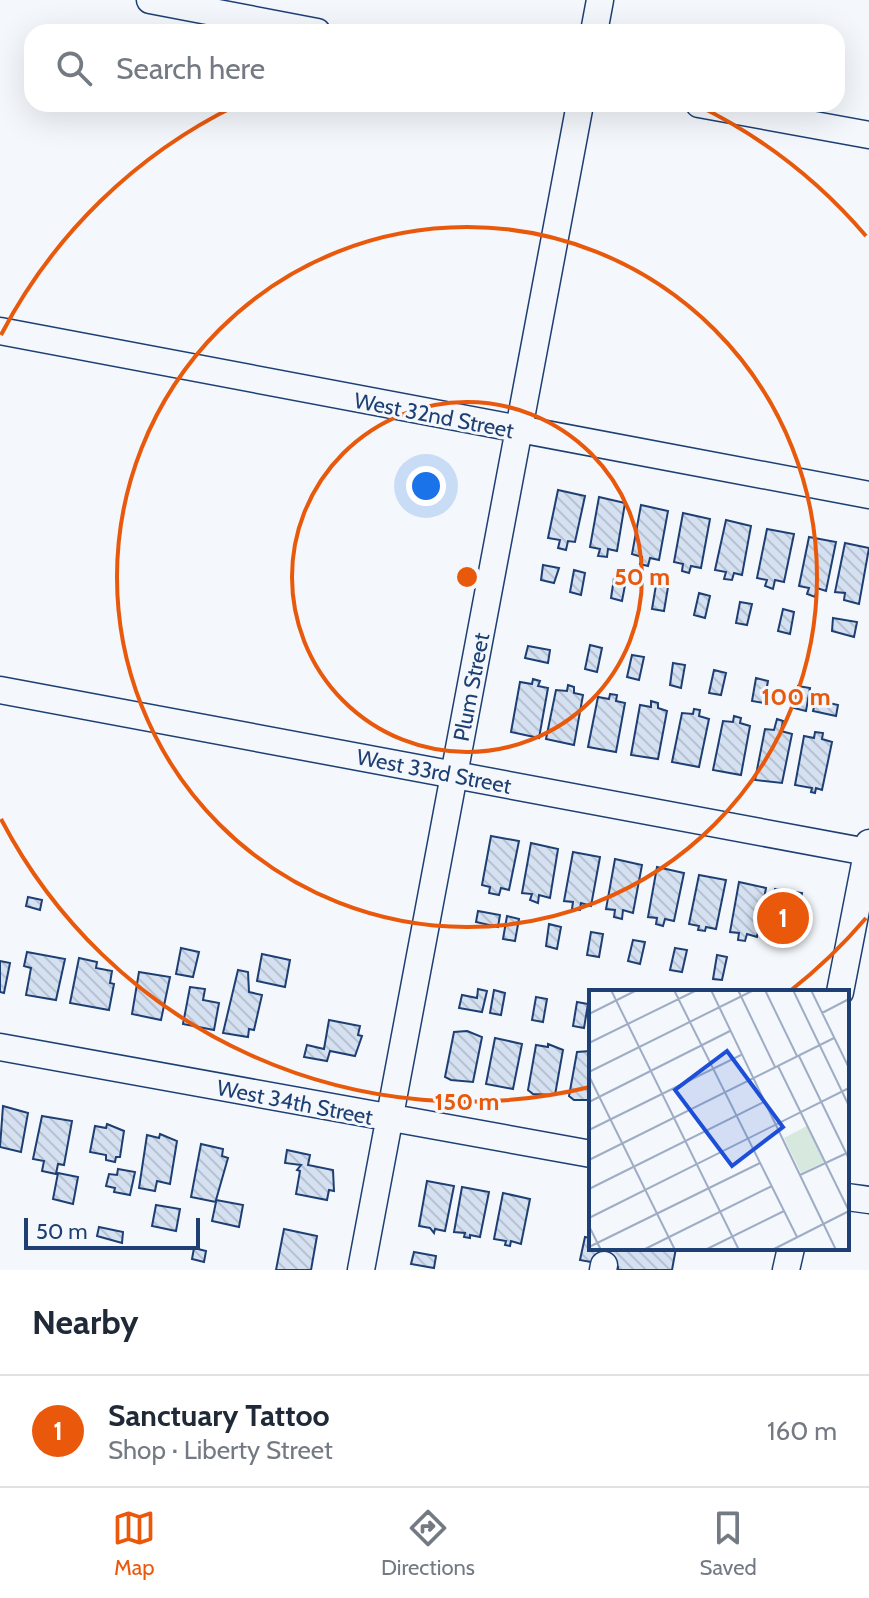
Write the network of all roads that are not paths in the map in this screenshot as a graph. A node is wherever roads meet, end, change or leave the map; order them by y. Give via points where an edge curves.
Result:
1 (150, 0) edge
2 (600, 0) edge
3 (275, 24) edge
4 (596, 24) edge
5 (578, 112) edge
6 (743, 112) edge
7 (869, 135) edge
8 (0, 331) edge
9 (518, 431) junction
10 (869, 495) edge
11 (0, 690) edge
12 (454, 775) junction
13 (868, 847) edge
14 (840, 990) edge
15 (0, 1047) edge
16 (389, 1120) junction
17 (589, 1154) edge
18 (849, 1197) edge
19 (869, 1200) edge
20 (791, 1250) edge
21 (361, 1270) edge
22 (786, 1270) edge

1 - 3 street
2 - 4 street
5 - 9 street, Plum Street
6 - 7 street
8 - 9 street, West 32nd Street
9 - 10 street, West 32nd Street
9 - 12 street, Plum Street
11 - 12 street, West 33rd Street
12 - 13 street, West 33rd Street
12 - 16 street, Plum Street
13 - 14 street
15 - 16 street, West 34th Street
16 - 17 street, West 34th Street
16 - 21 street, Plum Street
18 - 19 street
20 - 22 street

